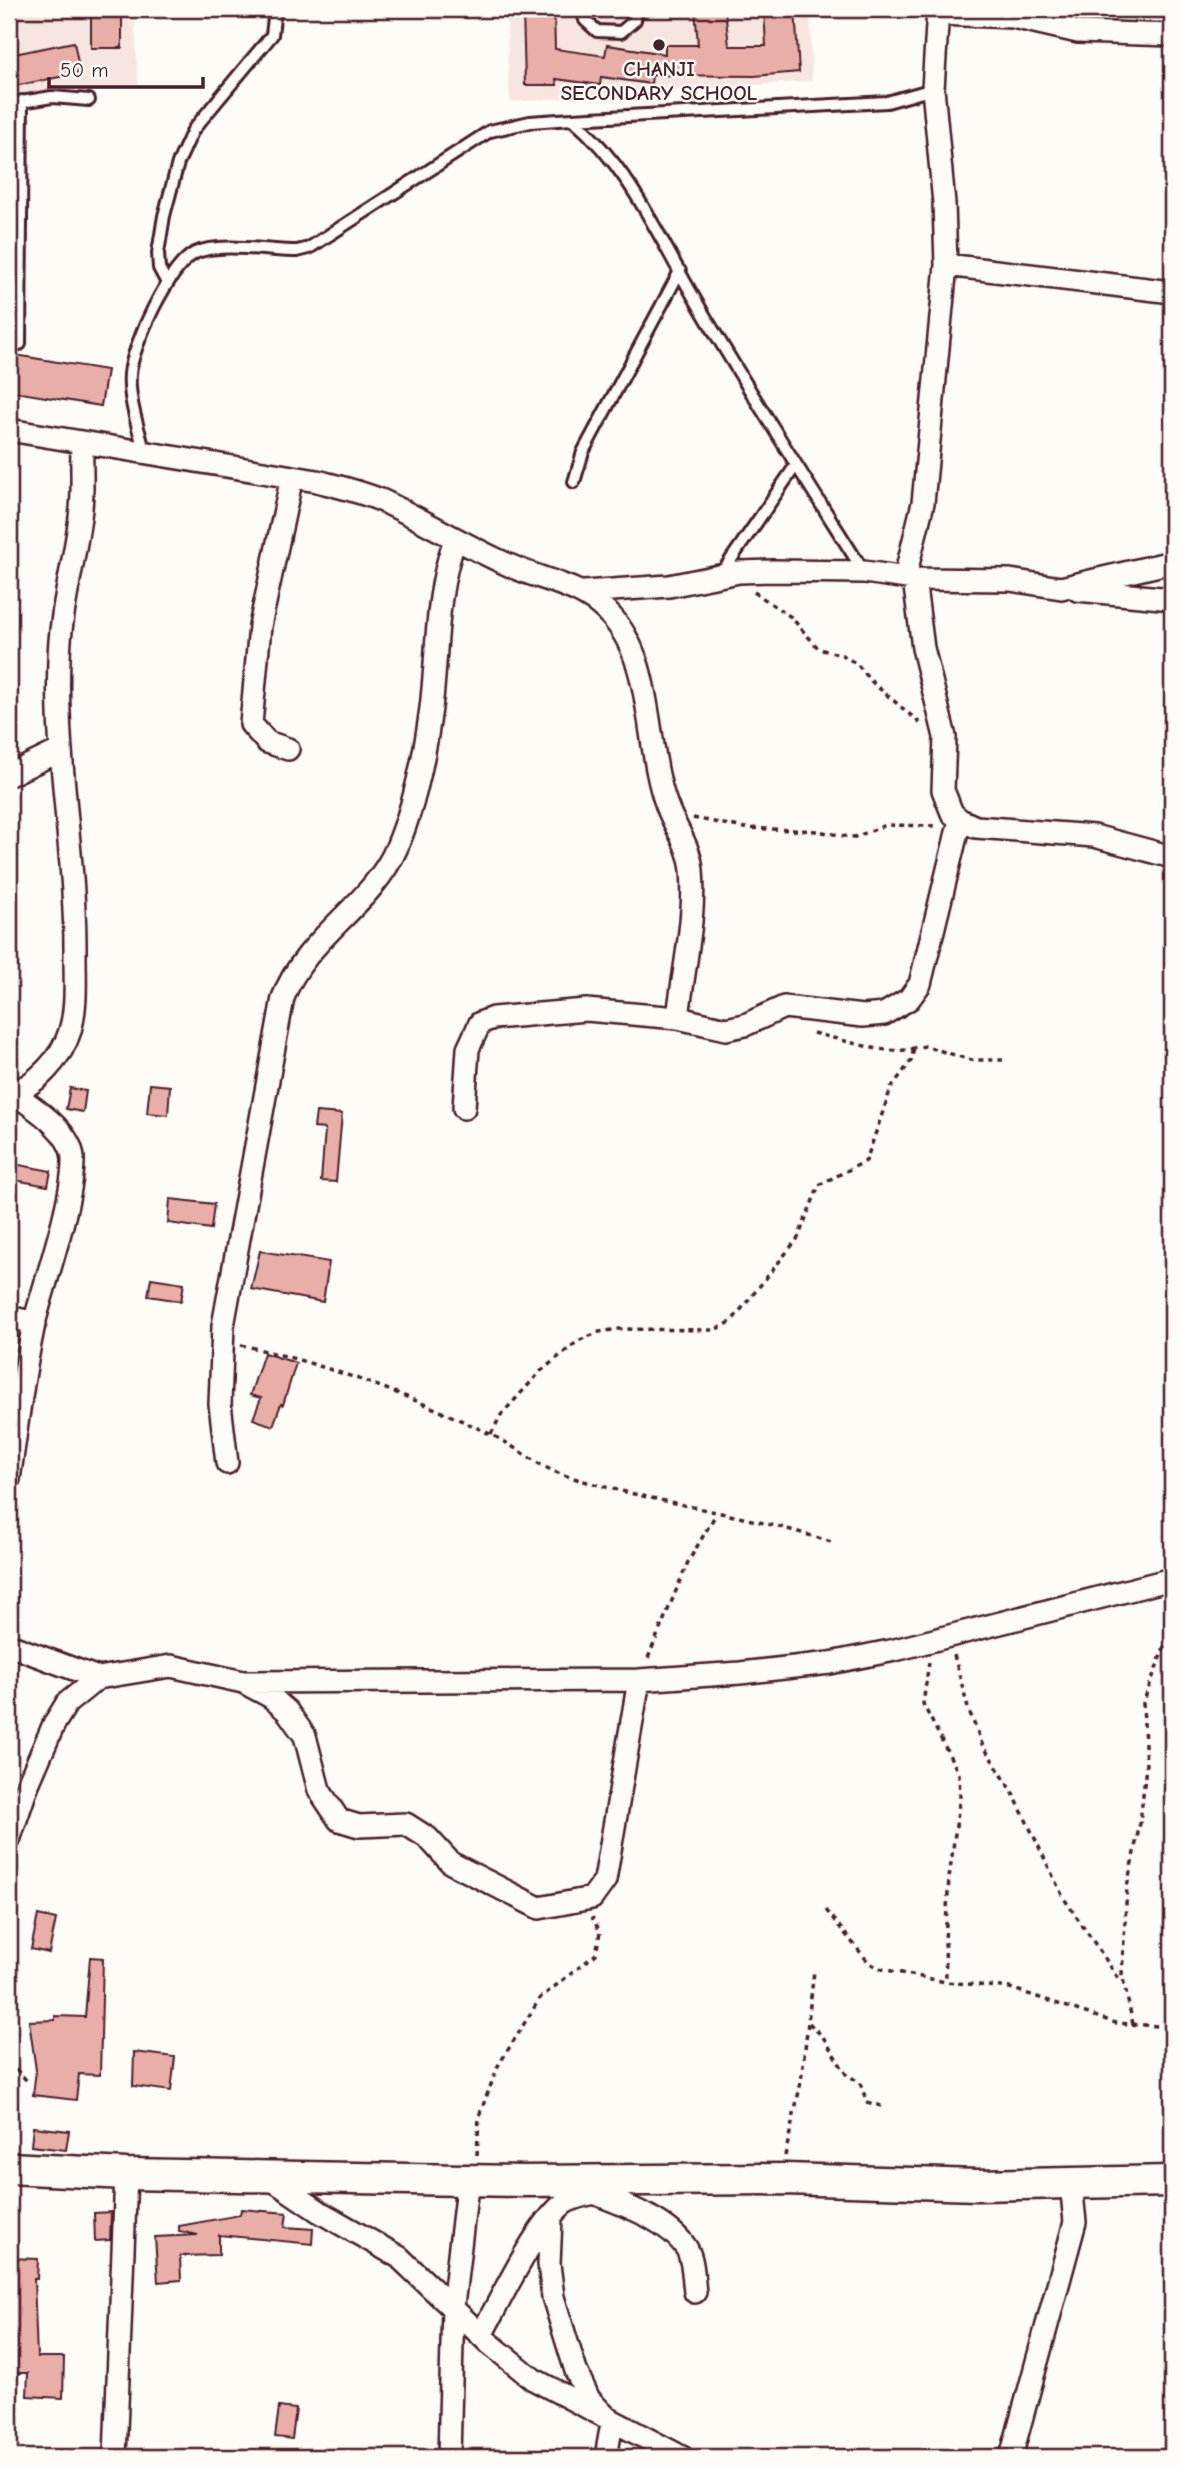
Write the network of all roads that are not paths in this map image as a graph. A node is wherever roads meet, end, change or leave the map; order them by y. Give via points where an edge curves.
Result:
1 (275, 9) edge
2 (582, 9) edge
3 (637, 9) edge
4 (938, 12) edge
5 (1172, 35) edge
6 (933, 89) junction
7 (89, 100) dead end
8 (22, 101) junction
9 (9, 104) edge
10 (572, 118) junction
11 (946, 265) junction
12 (680, 271) junction
13 (167, 283) junction
14 (1172, 292) edge
15 (19, 344) dead end
16 (9, 430) edge
17 (82, 443) junction
18 (145, 454) junction
19 (796, 465) junction
20 (292, 477) junction
21 (574, 482) dead end
22 (455, 540) junction
23 (1172, 562) edge
24 (864, 572) junction
25 (729, 574) junction
26 (910, 578) junction
27 (1061, 588) junction
28 (584, 592) junction
29 (1172, 599) edge
30 (288, 749) dead end
31 (59, 751) junction
32 (9, 775) edge
33 (959, 825) junction
34 (1172, 857) edge
35 (678, 1018) junction
36 (10, 1092) edge
37 (464, 1108) dead end
38 (9, 1317) edge
39 (35, 1323) junction
40 (228, 1463) dead end
41 (9, 1479) edge
42 (1172, 1579) edge
43 (9, 1645) edge
44 (98, 1678) junction
45 (639, 1680) junction
46 (243, 1682) junction
47 (9, 1840) edge
48 (9, 2168) edge
49 (126, 2174) junction
50 (265, 2175) junction
51 (472, 2178) junction
52 (1172, 2181) edge
53 (1071, 2183) junction
54 (594, 2187) junction
55 (551, 2219) junction
56 (695, 2292) dead end
57 (453, 2306) junction
58 (481, 2335) junction
59 (612, 2423) junction
60 (116, 2457) edge
61 (449, 2457) edge
62 (606, 2457) edge
63 (682, 2457) edge
64 (1011, 2457) edge

1 - 13 lane via 272,35 194,130 178,163 158,253
2 - 3 lane via 585,20 597,31 621,32 635,20
4 - 5 street via 1013,17 1078,32
4 - 6 street
6 - 10 lane via 887,102
6 - 11 street
7 - 8 lane via 52,97
8 - 9 lane
8 - 15 lane
10 - 12 lane via 601,144 627,179
10 - 13 lane via 491,131 309,248 196,253 180,264
11 - 14 street
11 - 26 street via 923,503
12 - 19 lane
12 - 21 lane via 583,452
13 - 18 lane via 136,351 130,377
16 - 17 street
17 - 18 street
17 - 31 street via 81,516 66,586 59,658
18 - 20 street
19 - 24 lane
19 - 25 lane
20 - 22 street via 360,492
20 - 30 street via 260,626 251,724 267,742
22 - 28 street
22 - 40 street via 441,594 420,767 398,845 382,877 302,963 283,998 222,1340 220,1404
23 - 27 street
24 - 25 street
24 - 26 street
25 - 28 street via 669,586
26 - 27 street via 1010,580
26 - 33 street via 942,718 946,747 943,790
27 - 29 street
28 - 35 street via 608,612 632,653 646,702 654,762 686,843 692,879
31 - 32 street
31 - 36 street via 72,847 74,1003 70,1032 55,1060 35,1080
33 - 34 street via 1094,836
33 - 35 street via 920,984 898,1007 863,1016 784,1007 726,1029
35 - 37 street via 586,1010 480,1023 468,1049
36 - 39 street via 46,1117 73,1156
38 - 39 street
39 - 41 street
42 - 45 street via 830,1663
43 - 44 street
44 - 46 street via 171,1666
44 - 47 street via 67,1703 54,1724
45 - 46 street
45 - 46 street via 606,1880 600,1891 584,1900 539,1908 451,1863 428,1838 406,1824 359,1826 339,1820 319,1790 305,1736 271,1697
48 - 49 street
49 - 50 street
49 - 60 street
50 - 51 street
50 - 57 street via 399,2257
51 - 54 street
51 - 57 street
52 - 53 street
53 - 54 street via 785,2179
53 - 64 street via 1075,2222
54 - 55 street via 573,2198
54 - 56 street via 677,2237 691,2258
55 - 58 street
55 - 59 street via 553,2297 589,2399
57 - 58 street
57 - 61 street
58 - 59 street via 533,2379
59 - 62 street
59 - 63 street

